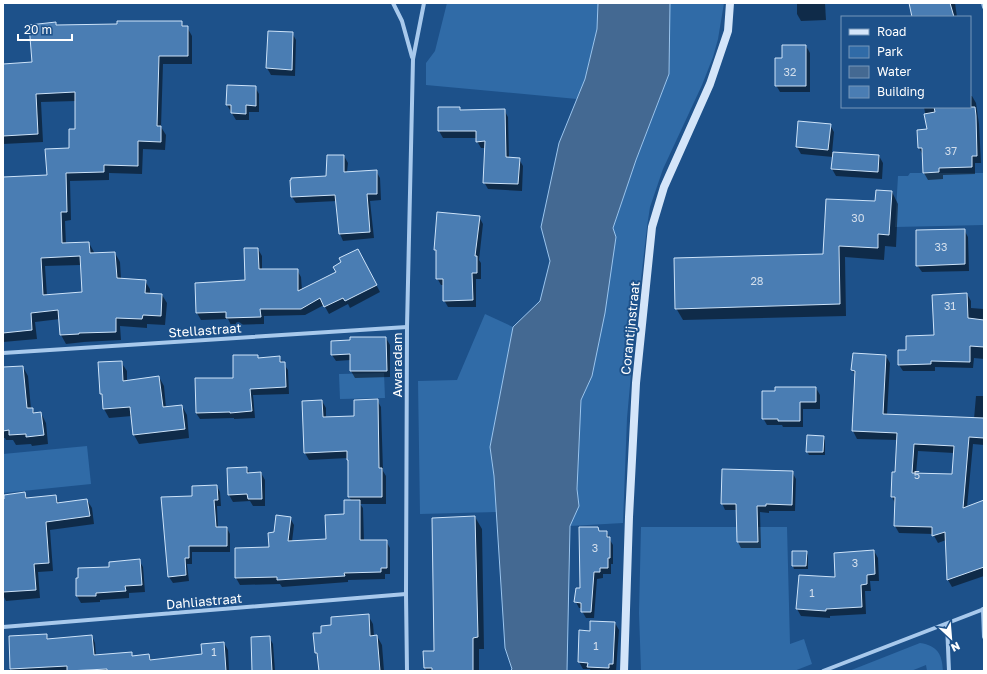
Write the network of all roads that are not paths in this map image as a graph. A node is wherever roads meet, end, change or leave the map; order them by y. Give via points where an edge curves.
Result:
1 (393, 3) edge
2 (424, 3) edge
3 (730, 3) edge
4 (983, 3) edge
5 (984, 7) edge
6 (413, 59) junction
7 (407, 327) junction
8 (3, 353) edge
9 (406, 594) junction
10 (984, 609) edge
11 (947, 624) junction
12 (3, 627) edge
13 (984, 637) edge
14 (407, 671) edge
15 (624, 671) edge
16 (823, 671) edge
17 (949, 671) edge

1 - 6 street, Awaradam via 402,21
2 - 6 street, Awaradam
3 - 15 street, Corantijnstraat via 728,31 710,84 664,187 652,226 636,382
4 - 5 street
6 - 7 street, Awaradam
7 - 8 street, Stellastraat
7 - 9 street, Awaradam
9 - 12 street, Dahliastraat
9 - 14 street, Awaradam
10 - 11 street
10 - 13 street
11 - 16 street
11 - 17 street

